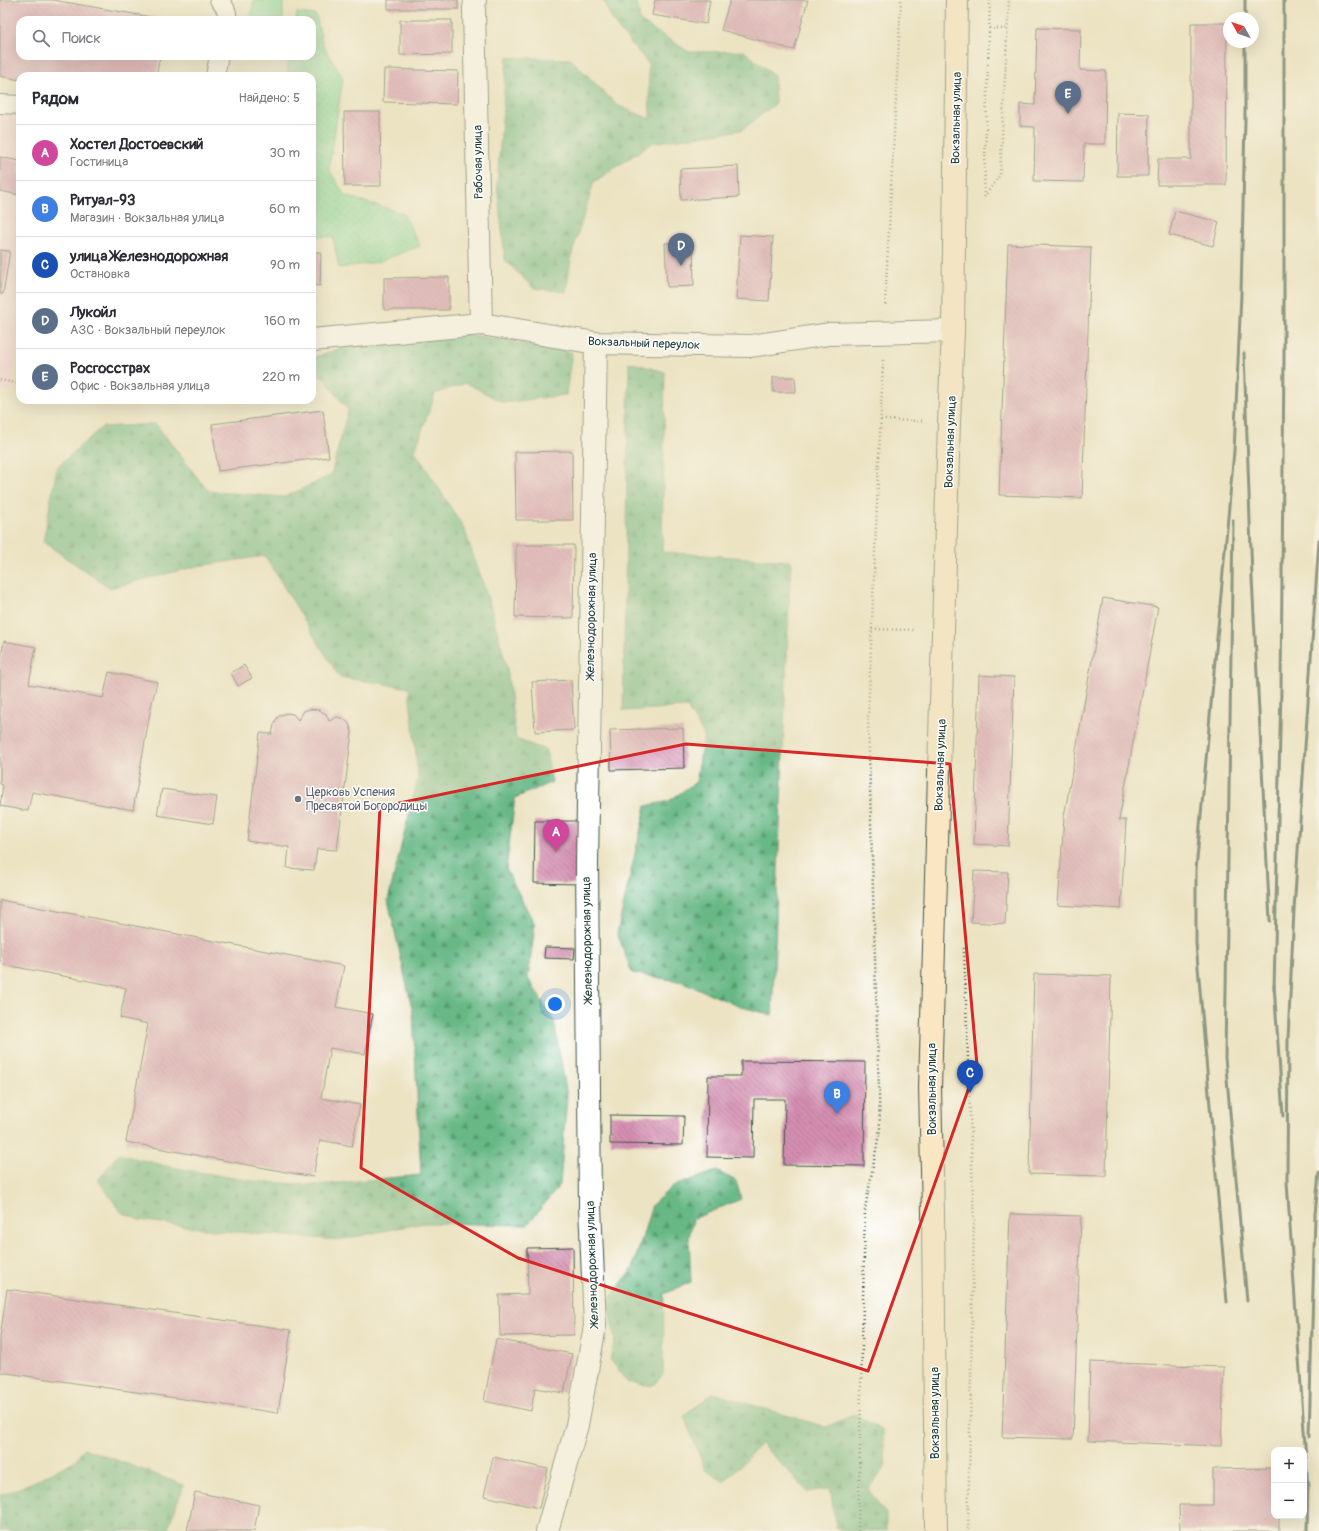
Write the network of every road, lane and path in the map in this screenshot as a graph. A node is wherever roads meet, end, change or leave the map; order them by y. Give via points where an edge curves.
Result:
1 (219, 0) edge
2 (475, 0) edge
3 (900, 0) edge
4 (957, 0) edge
5 (990, 0) edge
6 (1009, 0) edge
7 (228, 16) edge
8 (989, 28) junction
9 (1008, 29) junction
10 (218, 60) edge
11 (216, 72) edge
12 (0, 104) edge
13 (16, 105) edge
14 (984, 197) junction
15 (984, 205) dead end
16 (481, 324) junction
17 (953, 331) junction
18 (884, 333) junction
19 (316, 340) edge
20 (596, 343) junction
21 (0, 380) edge
22 (16, 383) edge
23 (872, 629) junction
24 (944, 630) junction
25 (964, 944) dead end
26 (547, 1531) edge
27 (858, 1531) edge
28 (936, 1531) edge
29 (968, 1531) edge

1 - 7 lane
2 - 16 street, Рабочая улица
3 - 18 path
4 - 17 main road, Вокзальная улица
5 - 8 path
6 - 9 path
8 - 9 path
8 - 14 path
9 - 14 path via 1000,175
10 - 11 lane
12 - 13 lane
14 - 15 path
16 - 19 street, Вокзальный переулок
16 - 20 street, Вокзальный переулок
17 - 18 street, Вокзальный переулок
17 - 24 main road, Вокзальная улица
18 - 20 street, Вокзальный переулок via 829,334 751,346
18 - 23 path
20 - 26 street, Железнодорожная улица via 587,863 590,1206 595,1326 578,1425
21 - 22 path
23 - 24 path
23 - 27 path via 868,718 880,1129 865,1209
24 - 28 main road, Вокзальная улица via 930,1088
25 - 29 path via 974,1222

